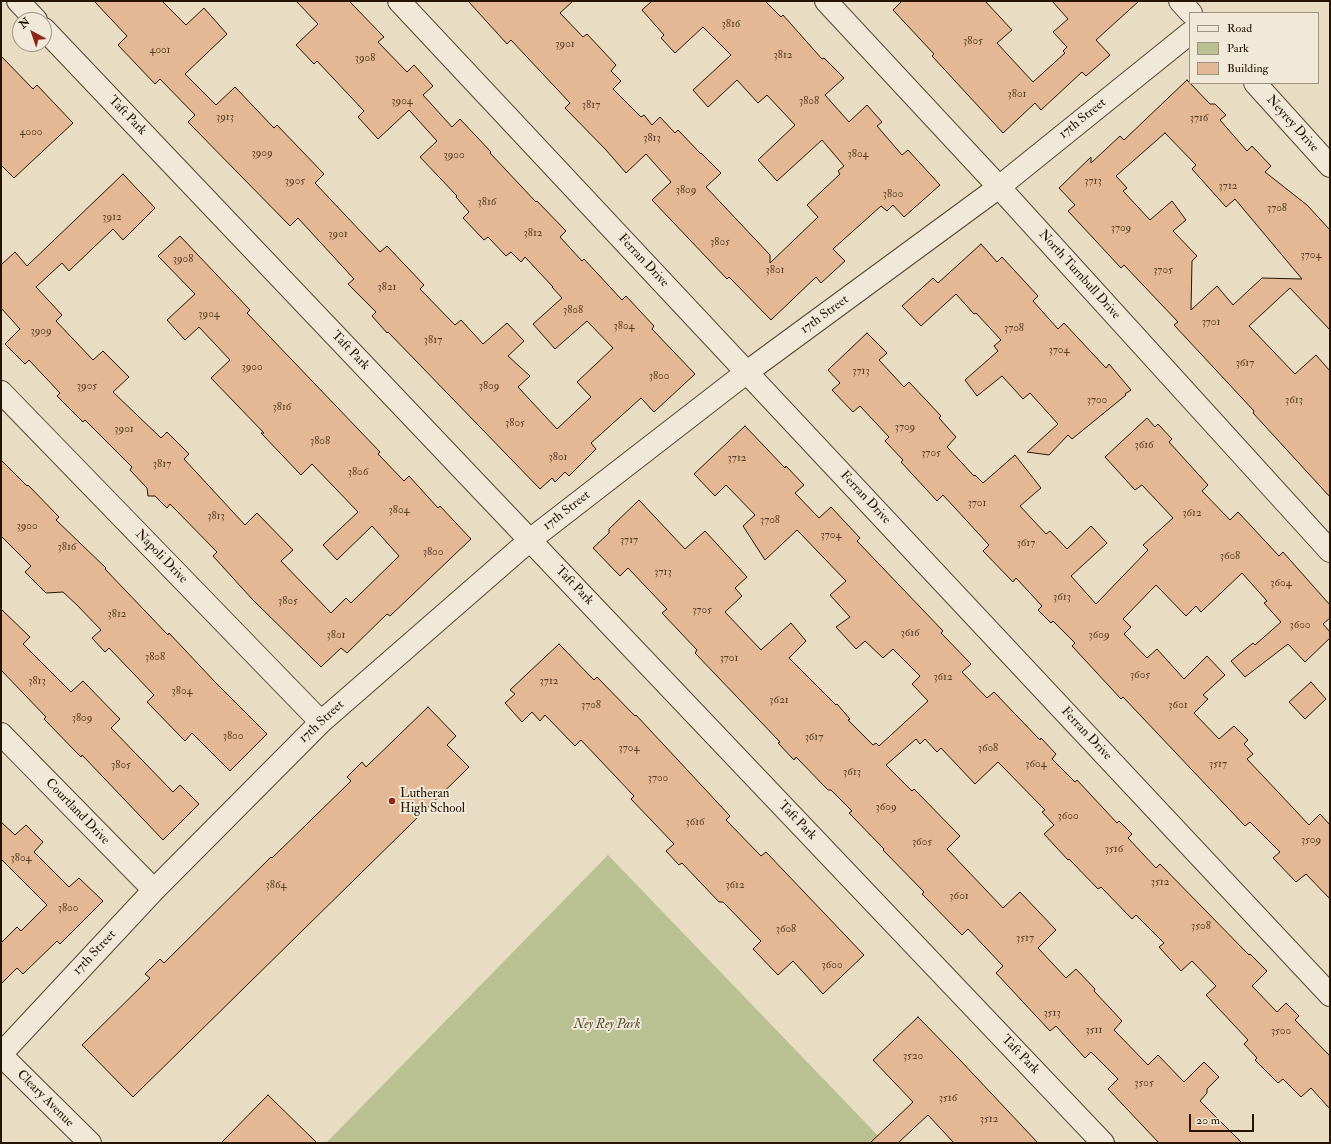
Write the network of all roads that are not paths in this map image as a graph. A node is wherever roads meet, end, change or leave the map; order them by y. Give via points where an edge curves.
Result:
1 (18, 1) edge
2 (399, 1) edge
3 (826, 1) edge
4 (1180, 1) edge
5 (28, 12) edge
6 (1190, 12) edge
7 (1189, 34) edge
8 (52, 36) edge
9 (1255, 84) edge
10 (1330, 166) edge
11 (999, 187) junction
12 (747, 372) junction
13 (1, 392) edge
14 (530, 540) junction
15 (1330, 551) edge
16 (320, 722) junction
17 (1, 734) edge
18 (154, 890) junction
19 (1330, 995) edge
20 (1, 1054) edge
21 (90, 1143) edge
22 (1103, 1143) edge

1 - 5 street
2 - 12 street, Ferran Drive
3 - 11 street, North Turnbull Drive
4 - 6 street
7 - 11 street, 17th Street
8 - 14 street, Taft Park
9 - 10 street, Neyrey Drive
11 - 12 street, 17th Street
11 - 15 street, North Turnbull Drive
12 - 14 street, 17th Street
12 - 19 street, Ferran Drive
13 - 16 street, Napoli Drive
14 - 16 street, 17th Street
14 - 22 street, Taft Park
16 - 18 street, 17th Street
17 - 18 street, Courtland Drive
18 - 20 street, 17th Street
20 - 21 street, Cleary Avenue

